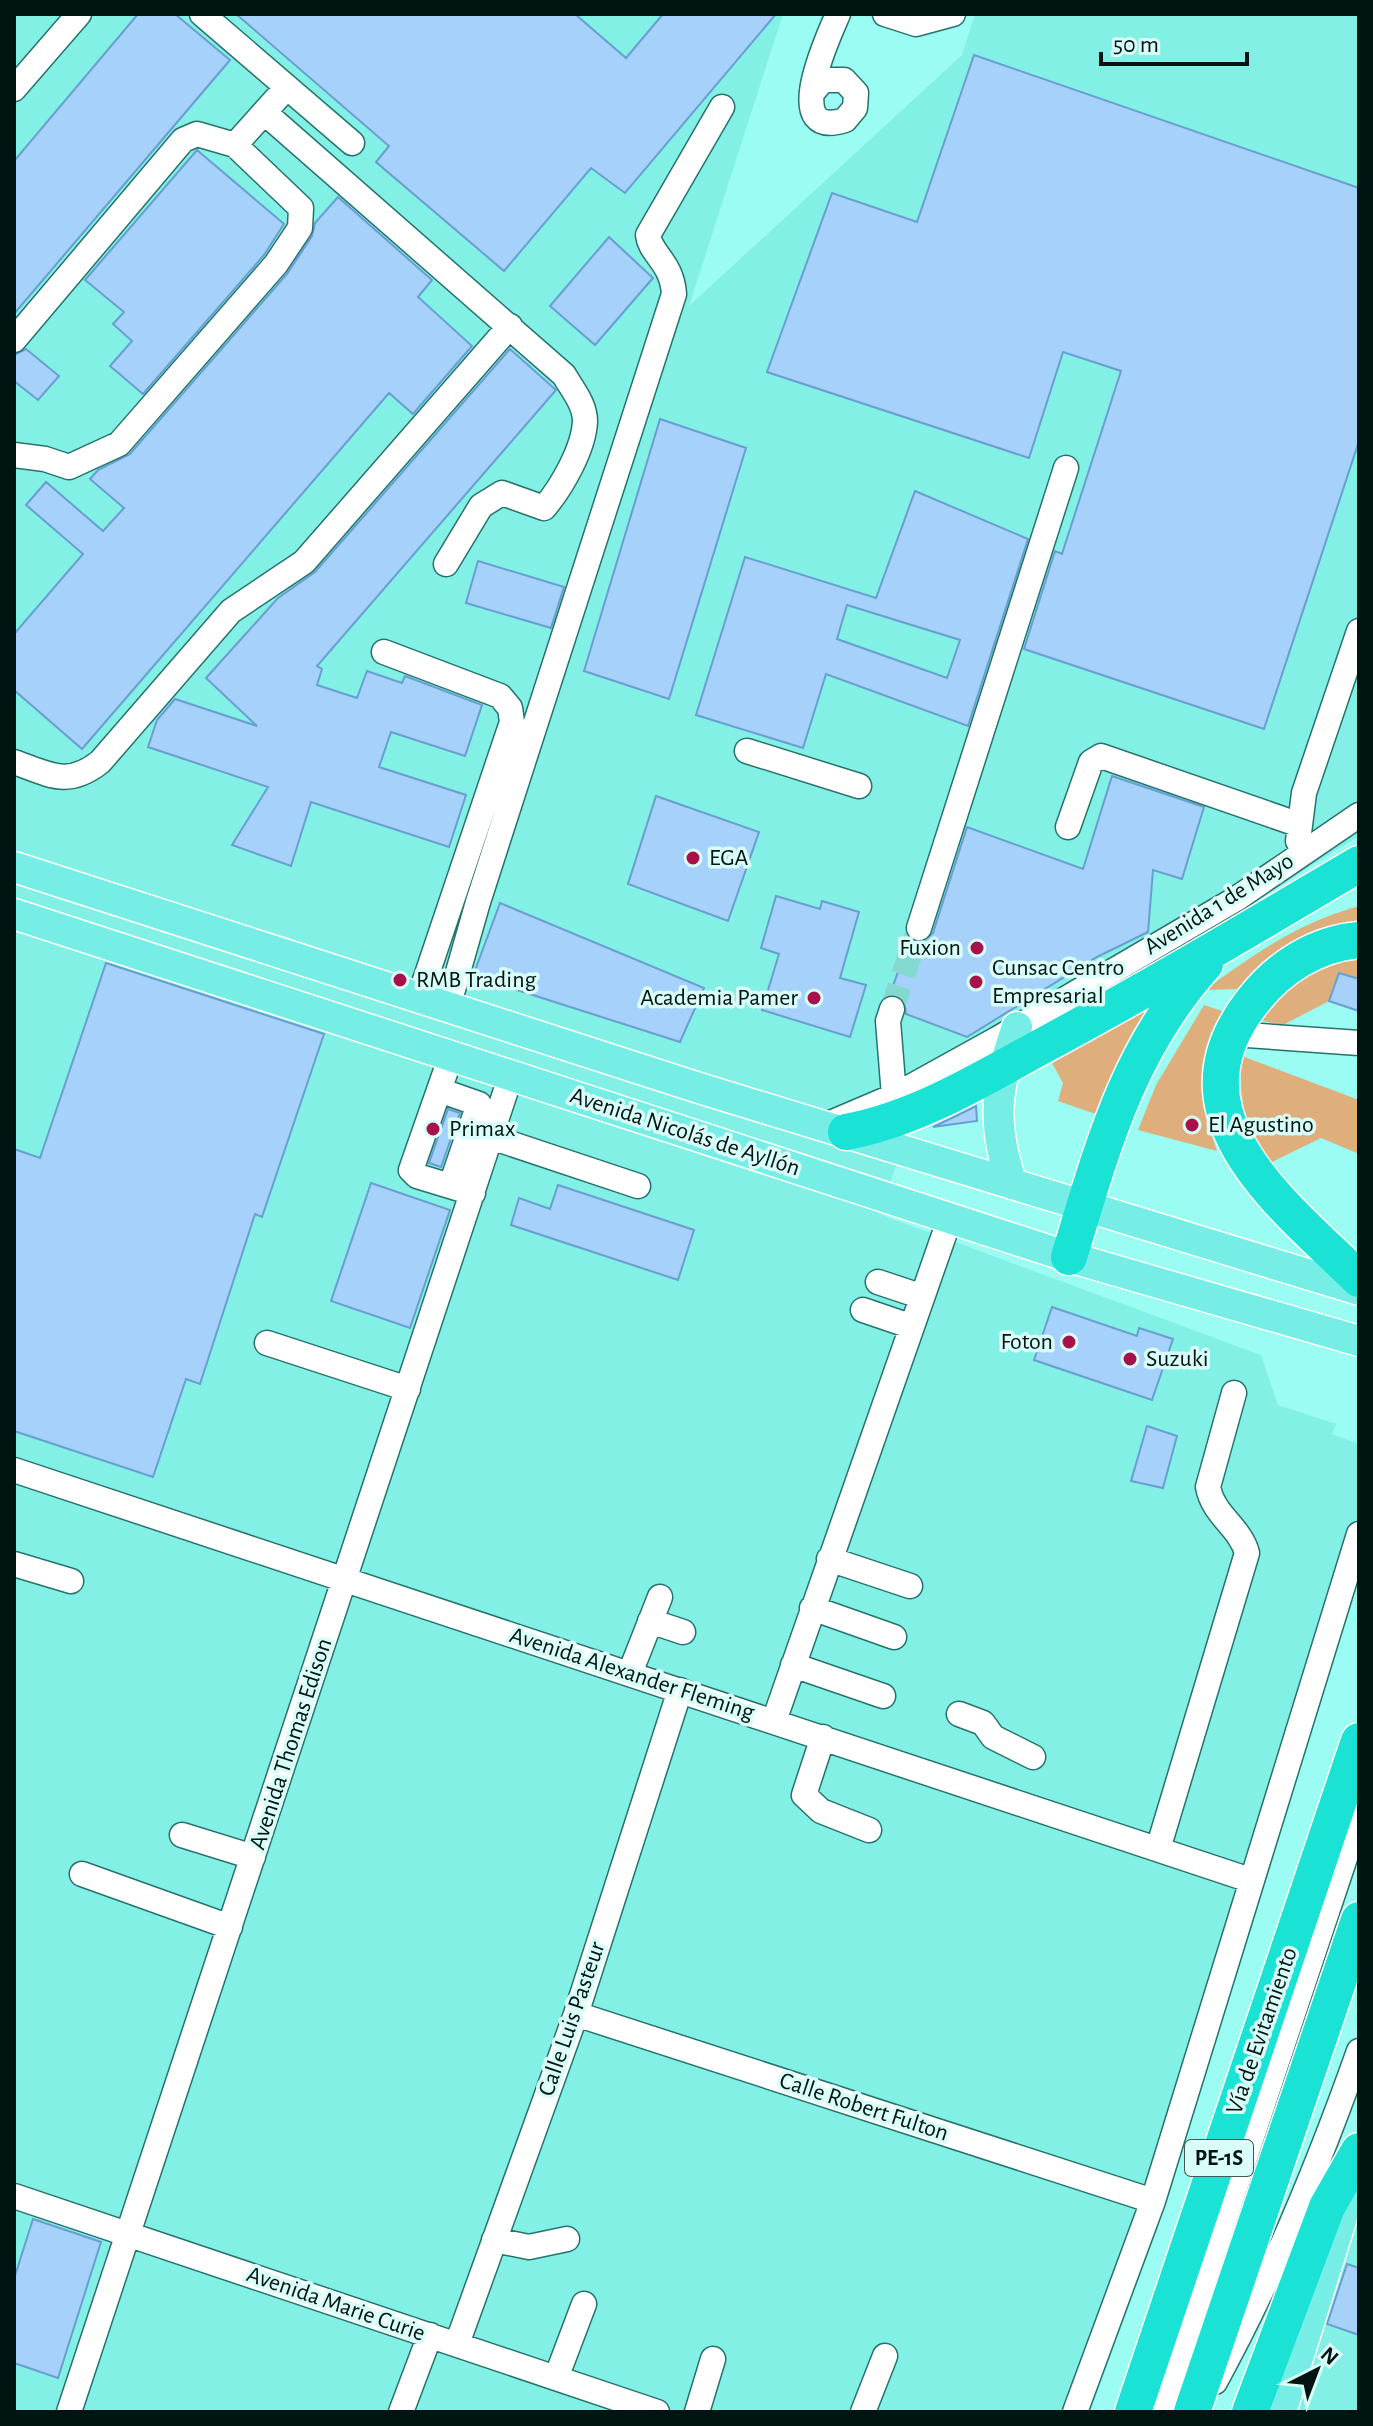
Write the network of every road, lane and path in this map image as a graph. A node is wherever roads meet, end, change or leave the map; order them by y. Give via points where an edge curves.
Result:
1 (79, 14) edge
2 (202, 14) edge
3 (838, 14) edge
4 (885, 14) edge
5 (953, 14) edge
6 (287, 87) junction
7 (14, 89) edge
8 (812, 93) dead end
9 (722, 107) dead end
10 (265, 113) junction
11 (352, 143) dead end
12 (235, 145) junction
13 (510, 326) junction
14 (14, 340) edge
15 (14, 455) edge
16 (1066, 468) dead end
17 (446, 564) dead end
18 (1359, 631) edge
19 (384, 652) dead end
20 (747, 751) dead end
21 (14, 762) edge
22 (859, 786) dead end
23 (1359, 815) edge
24 (1300, 825) junction
25 (1068, 827) dead end
26 (1359, 853) edge
27 (1296, 856) junction
28 (1359, 864) edge
29 (14, 867) edge
30 (1328, 882) junction
31 (14, 914) edge
32 (919, 928) tunnel mouth
33 (1232, 939) junction
34 (1359, 940) edge
35 (419, 998) junction
36 (448, 1007) junction
37 (892, 1009) tunnel mouth
38 (1017, 1027) junction
39 (1232, 1034) junction
40 (1359, 1043) edge
41 (451, 1056) junction
42 (1002, 1068) junction
43 (511, 1075) junction
44 (439, 1090) junction
45 (894, 1096) junction
46 (487, 1126) junction
47 (835, 1129) junction
48 (1012, 1184) junction
49 (638, 1186) dead end
50 (462, 1189) junction
51 (1084, 1206) junction
52 (950, 1218) junction
53 (1069, 1257) junction
54 (1359, 1279) edge
55 (878, 1282) dead end
56 (1359, 1290) edge
57 (920, 1296) junction
58 (863, 1310) dead end
59 (910, 1326) junction
60 (1359, 1341) edge
61 (267, 1343) dead end
62 (408, 1389) junction
63 (1234, 1393) dead end
64 (14, 1470) edge
65 (1359, 1534) edge
66 (829, 1559) junction
67 (14, 1564) edge
68 (346, 1579) junction
69 (71, 1581) dead end
70 (910, 1586) dead end
71 (660, 1597) dead end
72 (812, 1608) junction
73 (650, 1621) junction
74 (683, 1632) dead end
75 (894, 1637) dead end
76 (793, 1665) junction
77 (630, 1673) junction
78 (680, 1690) junction
79 (883, 1696) dead end
80 (959, 1714) dead end
81 (774, 1721) junction
82 (823, 1737) junction
83 (1359, 1741) edge
84 (1033, 1757) dead end
85 (1359, 1816) edge
86 (869, 1830) dead end
87 (182, 1835) dead end
88 (1158, 1849) junction
89 (253, 1857) junction
90 (82, 1874) dead end
91 (1250, 1880) junction
92 (1359, 1920) edge
93 (230, 1927) junction
94 (576, 2014) junction
95 (1359, 2051) edge
96 (1359, 2151) edge
97 (1359, 2163) edge
98 (14, 2196) edge
99 (1153, 2201) junction
100 (128, 2234) junction
101 (567, 2239) dead end
102 (494, 2240) junction
103 (584, 2304) dead end
104 (430, 2335) junction
105 (457, 2344) junction
106 (885, 2356) dead end
107 (713, 2359) dead end
108 (556, 2378) junction
109 (651, 2411) edge
110 (69, 2412) edge
111 (401, 2412) edge
112 (697, 2412) edge
113 (863, 2412) edge
114 (1075, 2412) edge
115 (1133, 2412) edge
116 (1160, 2412) edge
117 (1192, 2412) edge
118 (1199, 2412) edge
119 (1250, 2412) edge
120 (1281, 2412) edge

1 - 7 street
2 - 6 street
3 - 8 street via 814,73
4 - 5 street via 916,24
6 - 10 street
6 - 11 street
9 - 36 street via 648,235 668,266 674,294
10 - 12 street
10 - 13 street
12 - 14 street via 197,134 183,140
12 - 15 street via 301,208 300,228 276,264 119,444 69,467
13 - 17 street via 564,375 585,423 564,485 544,508 502,493 481,506
13 - 21 street via 304,562 231,611 100,762 81,777 58,777
16 - 32 street
18 - 24 street via 1304,793
19 - 35 street via 500,696 510,708 512,722
20 - 22 street
23 - 27 street, Avenida 1 de Mayo
24 - 25 street via 1101,756 1091,762
24 - 27 street
26 - 30 street via 1336,868
27 - 38 street, Avenida 1 de Mayo via 1236,899
28 - 30 highway
29 - 35 main road, Avenida Nicolás de Ayllón
30 - 33 highway
31 - 41 main road, Avenida Nicolás de Ayllón
33 - 42 highway
33 - 51 highway via 1184,987 1146,1043 1118,1103
34 - 39 highway via 1312,952 1284,970 1259,993
35 - 36 main road, Avenida Nicolás de Ayllón
36 - 47 main road, Avenida Nicolás de Ayllón
37 - 45 street via 888,1021
38 - 42 main road
38 - 45 street, Avenida 1 de Mayo
39 - 40 street
39 - 54 highway via 1222,1061 1221,1088 1227,1123 1242,1158
41 - 43 main road, Avenida Nicolás de Ayllón
41 - 44 street
42 - 47 highway via 884,1123
42 - 48 main road via 998,1128
43 - 46 street, Avenida Thomas Edison
43 - 52 main road, Avenida Nicolás de Ayllón
44 - 46 street via 479,1104
44 - 50 street via 411,1170
45 - 47 street, Avenida 1 de Mayo
46 - 49 street
46 - 50 street, Avenida Thomas Edison
47 - 48 main road, Avenida Nicolás de Ayllón
48 - 51 main road, Avenida Nicolás de Ayllón
50 - 62 street, Avenida Thomas Edison
51 - 53 highway
51 - 56 main road, Avenida Nicolás de Ayllón
52 - 53 main road, Avenida Nicolás de Ayllón
52 - 57 street
53 - 60 main road, Avenida Nicolás de Ayllón
55 - 57 street
57 - 59 street
58 - 59 street
59 - 66 street
61 - 62 street
62 - 68 street, Avenida Thomas Edison
63 - 88 street via 1208,1487 1210,1501 1247,1553
64 - 68 street, Avenida Alexander Fleming
65 - 91 street
66 - 70 street
66 - 72 street
67 - 69 street
68 - 77 street, Avenida Alexander Fleming
68 - 89 street, Avenida Thomas Edison
71 - 73 street
72 - 75 street
72 - 76 street
73 - 74 street
73 - 77 street
76 - 79 street
76 - 81 street
77 - 78 street, Avenida Alexander Fleming
78 - 81 street, Avenida Alexander Fleming
78 - 94 street, Calle Luis Pasteur
80 - 84 street via 983,1723 993,1737
81 - 82 street, Avenida Alexander Fleming
82 - 86 street via 804,1795 821,1811
82 - 88 street, Avenida Alexander Fleming
83 - 115 highway, Vía de Evitamiento / PE-1S
85 - 116 street
87 - 89 street
88 - 91 street, Avenida Alexander Fleming
89 - 93 street, Avenida Thomas Edison
90 - 93 street
91 - 99 street
92 - 117 highway, PE-1S
93 - 100 street, Avenida Thomas Edison
94 - 99 street, Calle Robert Fulton
94 - 102 street, Calle Luis Pasteur
95 - 118 street via 1252,2314
96 - 119 highway via 1327,2207
97 - 120 main road
98 - 100 street, Avenida Marie Curie
99 - 114 street
100 - 104 street, Avenida Marie Curie
100 - 110 street, Avenida Thomas Edison
101 - 102 street via 529,2247
102 - 105 street, Calle Luis Pasteur
103 - 108 street
104 - 105 street, Avenida Marie Curie
104 - 111 street
105 - 108 street, Avenida Marie Curie
106 - 113 street
107 - 112 street
108 - 109 street, Avenida Marie Curie

